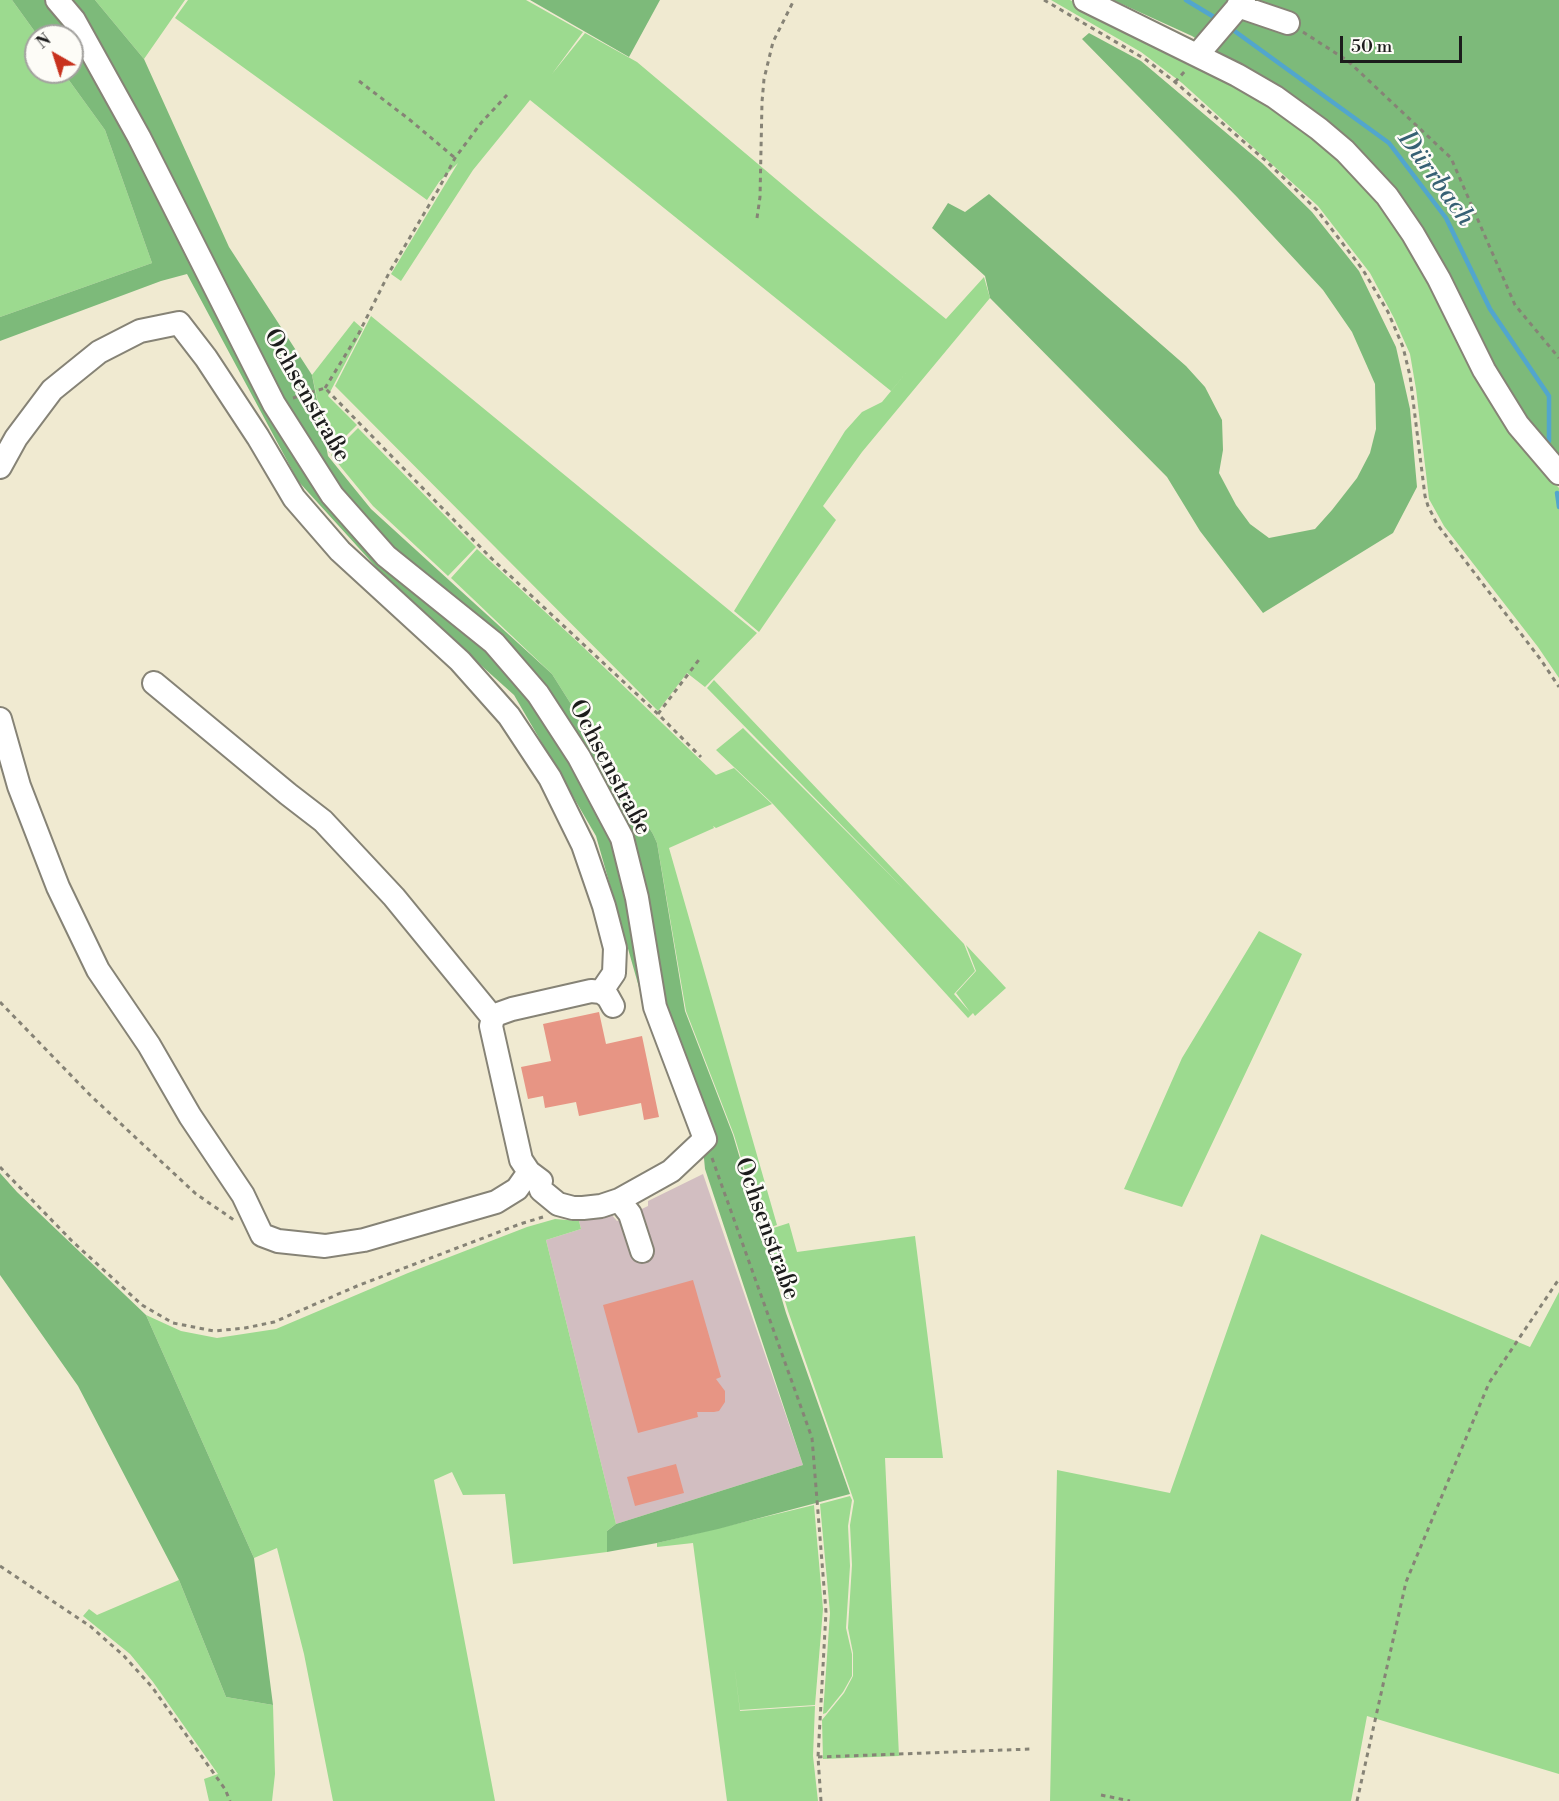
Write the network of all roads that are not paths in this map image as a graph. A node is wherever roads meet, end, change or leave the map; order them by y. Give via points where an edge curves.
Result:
1 (57, 0) edge
2 (1085, 0) edge
3 (1241, 3) edge
4 (1288, 23) road end
5 (1198, 54) junction
6 (0, 467) edge
7 (1559, 473) edge
8 (154, 683) dead end
9 (0, 719) edge
10 (493, 1018) junction
11 (534, 1176) junction
12 (619, 1200) junction
13 (642, 1251) dead end

1 - 12 street, Ochsenstraße via 74,20 139,137 274,404 332,495 386,556 494,643 538,694 579,758 622,838 637,898 655,1007 705,1139 670,1171
2 - 5 street
3 - 4 street
3 - 5 street
5 - 7 street via 1275,97 1320,129 1367,173 1428,257 1484,370 1518,425
6 - 10 street via 52,390 99,352 140,331 178,323 206,358 294,498 340,551 460,661 509,716 550,778 583,845 615,948 607,999 591,992 512,1009
8 - 10 street via 323,821 394,897
9 - 11 street via 18,786 58,886 98,970 243,1195 262,1235 278,1241 325,1246 364,1240 496,1202
10 - 11 street via 491,1026 521,1160
11 - 12 street via 551,1199 573,1208
12 - 13 street via 630,1214

